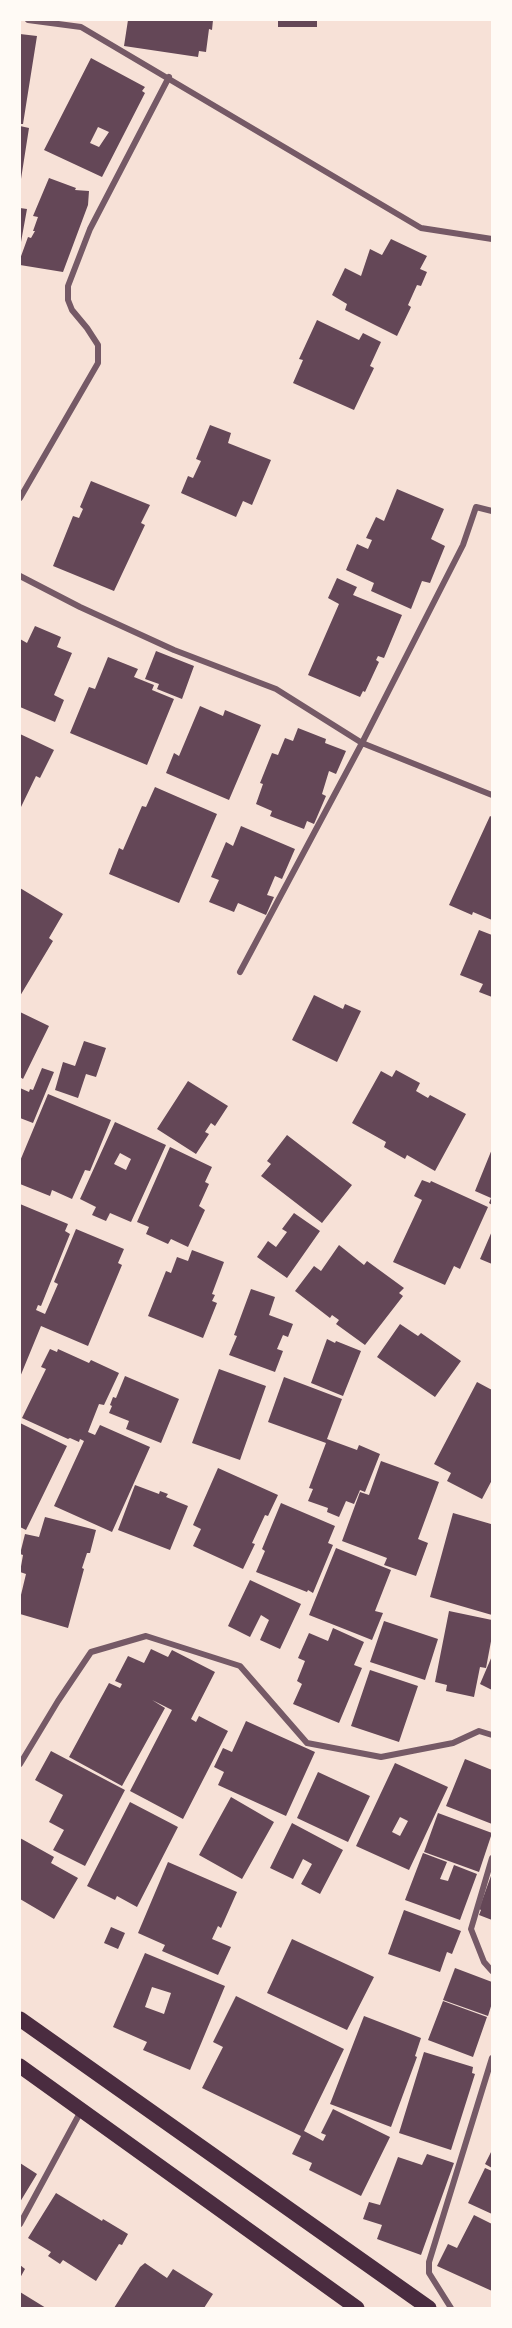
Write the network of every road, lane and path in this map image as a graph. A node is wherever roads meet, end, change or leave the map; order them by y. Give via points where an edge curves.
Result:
1 (28, 20) edge
2 (83, 20) edge
3 (81, 27) junction
4 (169, 77) junction
5 (492, 239) edge
6 (20, 498) edge
7 (492, 511) edge
8 (20, 576) edge
9 (362, 743) junction
10 (492, 795) edge
11 (240, 972) dead end
12 (492, 1735) edge
13 (20, 1764) edge
14 (492, 1858) edge
15 (492, 1971) edge
16 (20, 2019) edge
17 (492, 2058) edge
18 (20, 2066) edge
19 (81, 2110) junction
20 (20, 2224) edge
21 (357, 2308) edge
22 (429, 2308) edge
23 (451, 2308) edge

1 - 3 street
2 - 3 street
3 - 4 street
4 - 5 street via 421,228
4 - 6 street via 90,229 68,286 72,310 98,345 98,363
7 - 9 street via 476,507 463,545
8 - 9 street via 174,650 276,689
9 - 10 street
9 - 11 street
12 - 13 street via 479,1731 453,1743 381,1757 307,1743 240,1666 146,1636 91,1652
14 - 15 street via 471,1929 484,1962
16 - 22 main road
17 - 23 street via 429,2262 429,2273
18 - 19 main road
19 - 20 street
19 - 21 main road

